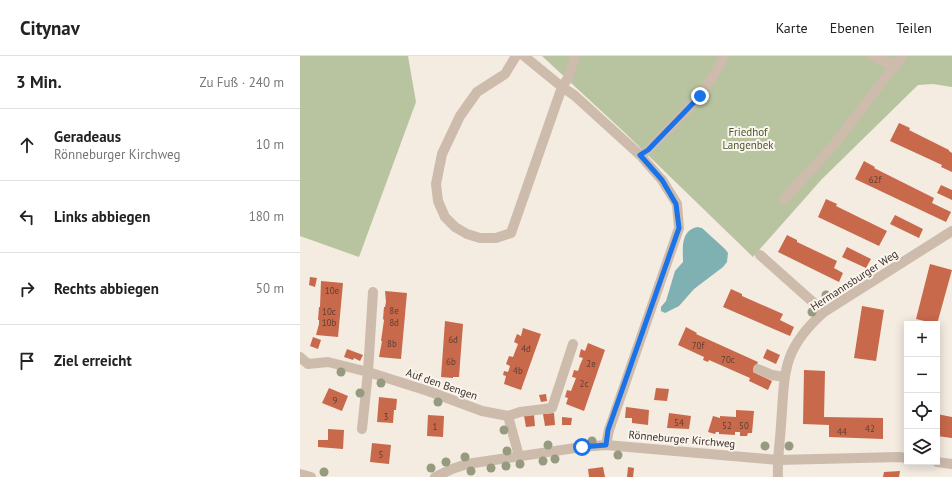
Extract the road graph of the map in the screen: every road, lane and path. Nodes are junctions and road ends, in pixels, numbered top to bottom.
1 (516, 56) edge
2 (524, 56) edge
3 (575, 56) edge
4 (724, 56) edge
5 (872, 56) edge
6 (902, 56) edge
7 (895, 66) junction
8 (562, 87) junction
9 (640, 155) junction
10 (784, 199) dead end
11 (952, 231) edge
12 (760, 255) dead end
13 (373, 292) dead end
14 (824, 312) junction
15 (573, 344) dead end
16 (300, 357) edge
17 (758, 369) dead end
18 (368, 372) junction
19 (784, 377) junction
20 (508, 416) junction
21 (362, 430) dead end
22 (606, 445) junction
23 (520, 456) junction
24 (904, 458) edge
25 (778, 460) junction
26 (940, 462) edge
27 (952, 464) edge
28 (300, 474) edge
29 (311, 477) edge
30 (435, 477) edge
31 (778, 477) edge

1 - 8 street
2 - 8 street
3 - 8 street
4 - 9 street
5 - 7 street
6 - 7 street
7 - 10 street
8 - 9 street
9 - 22 street
11 - 14 street, Hermannsburger Weg
12 - 14 street
13 - 18 street
14 - 19 street, Hermannsburger Weg
15 - 20 street, Auf den Bengen
16 - 18 street, Auf den Bengen
17 - 19 street
18 - 20 street, Auf den Bengen
18 - 21 street
19 - 25 street, Hermannsburger Weg
20 - 23 street
22 - 23 street, Rönneburger Kirchweg
22 - 25 street, Rönneburger Kirchweg
23 - 30 street, Rönneburger Kirchweg
24 - 25 street, Rönneburger Kirchweg
25 - 31 street, Hermannsburger Weg
26 - 27 street
28 - 29 street

